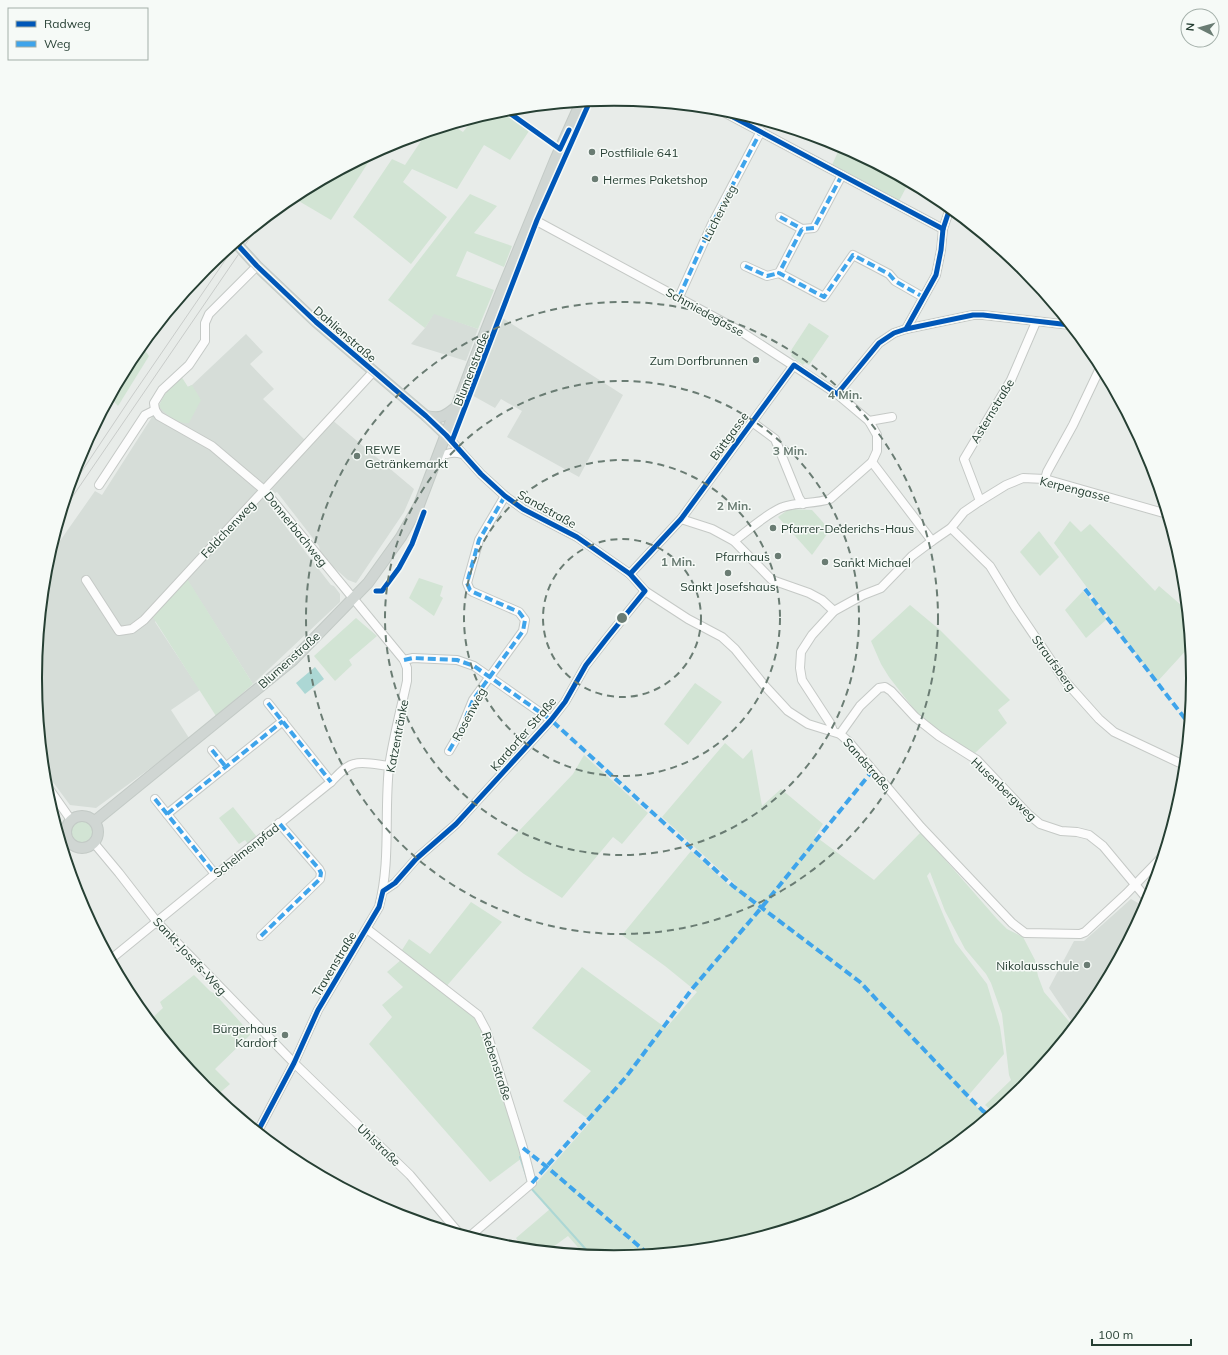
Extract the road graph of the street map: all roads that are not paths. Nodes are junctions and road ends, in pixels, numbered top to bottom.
1 (579, 107) edge
2 (737, 119) edge
3 (761, 131) junction
4 (842, 174) junction
5 (948, 214) edge
6 (780, 217) dead end
7 (531, 218) junction
8 (802, 229) junction
9 (943, 229) junction
10 (239, 245) edge
11 (257, 266) junction
12 (745, 266) dead end
13 (779, 274) junction
14 (679, 297) junction
15 (923, 297) junction
16 (1036, 322) junction
17 (1064, 324) edge
18 (906, 329) junction
19 (794, 366) junction
20 (373, 372) junction
21 (1098, 373) edge
22 (837, 394) junction
23 (456, 407) junction
24 (154, 410) junction
25 (426, 416) junction
26 (892, 417) dead end
27 (869, 420) junction
28 (752, 422) junction
29 (446, 435) junction
30 (462, 454) junction
31 (437, 460) junction
32 (872, 462) junction
33 (1045, 479) junction
34 (98, 484) dead end
35 (264, 490) junction
36 (505, 496) junction
37 (980, 501) junction
38 (803, 504) junction
39 (1162, 513) edge
40 (681, 519) junction
41 (951, 528) junction
42 (734, 541) junction
43 (932, 541) junction
44 (630, 574) junction
45 (86, 580) dead end
46 (645, 591) junction
47 (354, 599) junction
48 (834, 611) junction
49 (404, 660) junction
50 (490, 677) junction
51 (268, 703) dead end
52 (551, 720) junction
53 (283, 721) junction
54 (836, 732) junction
55 (212, 750) dead end
56 (449, 751) dead end
57 (1179, 763) edge
58 (390, 766) junction
59 (226, 767) junction
60 (331, 782) junction
61 (55, 799) edge
62 (155, 799) dead end
63 (167, 814) junction
64 (71, 820) junction
65 (95, 822) junction
66 (279, 823) junction
67 (94, 843) junction
68 (67, 845) edge
69 (1154, 865) edge
70 (215, 874) junction
71 (1136, 884) junction
72 (383, 891) junction
73 (1143, 893) edge
74 (157, 922) junction
75 (367, 929) junction
76 (261, 936) dead end
77 (115, 956) edge
78 (294, 1063) junction
79 (260, 1127) edge
80 (453, 1226) edge
81 (474, 1232) edge

1 - 7 main road, Blumenstraße
2 - 3 street
3 - 4 street
3 - 14 street, Lücherweg
4 - 8 street
4 - 9 street
5 - 9 street
6 - 8 street
7 - 14 street, Schmiedegasse
7 - 23 main road, Blumenstraße
8 - 13 street
9 - 15 street
10 - 11 main road, Dahlienstraße
11 - 20 main road, Dahlienstraße
11 - 24 street
12 - 13 street
13 - 15 street
14 - 19 street, Schmiedegasse
15 - 18 street
16 - 17 street
16 - 18 street
16 - 37 street, Asternstraße
18 - 22 street
19 - 22 street, Schmiedegasse
19 - 28 street, Büttgasse
20 - 25 main road, Dahlienstraße
20 - 35 street, Feldchenweg
21 - 33 street
22 - 27 street, Schmiedegasse
23 - 25 main road
23 - 29 main road, Blumenstraße
24 - 34 street
24 - 35 street, Donnerbachweg
25 - 29 main road, Dahlienstraße
26 - 27 street
27 - 32 street, Schmiedegasse
28 - 38 street
28 - 40 street, Büttgasse
29 - 30 street, Sandstraße
29 - 31 main road, Blumenstraße
30 - 31 street
30 - 36 street, Sandstraße
31 - 47 main road, Blumenstraße
32 - 38 street
32 - 43 street
33 - 37 street, Kerpengasse
33 - 39 street, Kerpengasse
35 - 45 street, Feldchenweg
35 - 47 street, Donnerbachweg
36 - 44 street, Sandstraße
36 - 50 street, Rosenweg
37 - 41 street, Kerpengasse
38 - 42 street
40 - 42 street
40 - 44 street, Büttgasse
41 - 43 street, Kerpengasse
41 - 57 street, Straufsberg
42 - 48 street
43 - 48 street, Kerpengasse
44 - 46 street, Sandstraße
46 - 52 street, Kardorfer Straße
46 - 54 street, Sandstraße
47 - 49 street, Katzentränke
47 - 65 main road, Blumenstraße
48 - 54 street, Kerpengasse
49 - 50 street
49 - 58 street, Katzentränke
50 - 52 street
50 - 56 street, Rosenweg
51 - 53 street
52 - 72 street, Kardorfer Straße
53 - 59 street
53 - 60 street
54 - 71 street, Husenbergweg
54 - 71 street, Sandstraße
55 - 59 street
58 - 60 street, Schelmenpfad
58 - 72 street, Katzentränke
59 - 63 street
60 - 66 street, Schelmenpfad
61 - 64 street
62 - 63 street
63 - 70 street
64 - 65 main road
64 - 68 main road
65 - 67 main road
66 - 70 street, Schelmenpfad
66 - 76 street
67 - 68 main road
67 - 74 street, Sankt-Josefs-Weg
69 - 71 street, Sandstraße
70 - 74 street, Schelmenpfad
71 - 73 street, Husenbergweg
72 - 75 street, Travenstraße
74 - 77 street, Schelmenpfad
74 - 78 street, Sankt-Josefs-Weg
75 - 78 street, Travenstraße
75 - 81 street, Rebenstraße
78 - 79 street, Travenstraße
78 - 80 street, Uhlstraße

